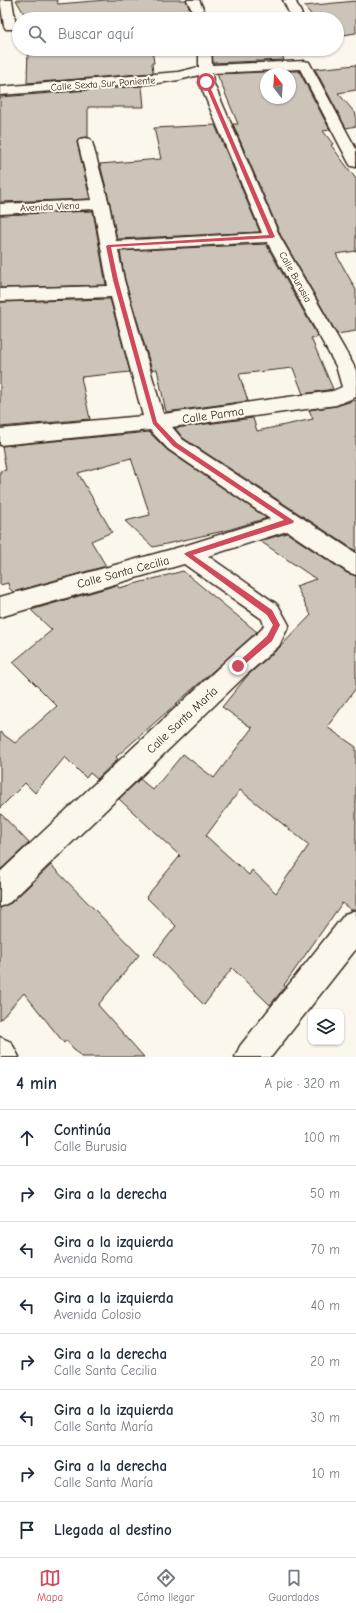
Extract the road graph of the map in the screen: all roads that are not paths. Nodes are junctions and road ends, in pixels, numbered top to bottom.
1 (6, 0) edge
2 (193, 0) edge
3 (289, 0) edge
4 (199, 12) edge
5 (295, 12) edge
6 (10, 26) edge
7 (205, 56) edge
8 (205, 71) junction
9 (0, 91) edge
10 (85, 142) dead end
11 (356, 163) edge
12 (101, 204) junction
13 (0, 209) edge
14 (272, 237) junction
15 (108, 246) junction
16 (118, 291) junction
17 (0, 295) edge
18 (352, 390) joint
19 (155, 422) junction
20 (0, 437) edge
21 (290, 521) junction
22 (187, 554) junction
23 (356, 565) edge
24 (0, 607) edge
25 (0, 892) edge
26 (356, 925) edge
27 (0, 1053) edge
28 (3, 1057) edge
29 (251, 1057) edge

1 - 6 street
2 - 4 street
3 - 5 street
7 - 8 street, Calle Burusia
8 - 9 street, Calle Sexta Sur Poniente
8 - 11 street, Calle Sexta Sur Poniente
8 - 14 street, Calle Burusia
10 - 12 street
12 - 13 street, Avenida Viena
12 - 15 street
14 - 15 street
14 - 18 street, Calle Burusia
15 - 16 street
16 - 17 street
16 - 19 street
18 - 19 street, Calle Parma
19 - 20 street, Calle Parma
19 - 21 street
21 - 22 street, Calle Santa Cecilia
21 - 23 street
22 - 24 street, Calle Santa Cecilia
22 - 25 street, Calle Santa María
26 - 29 street
27 - 28 street

